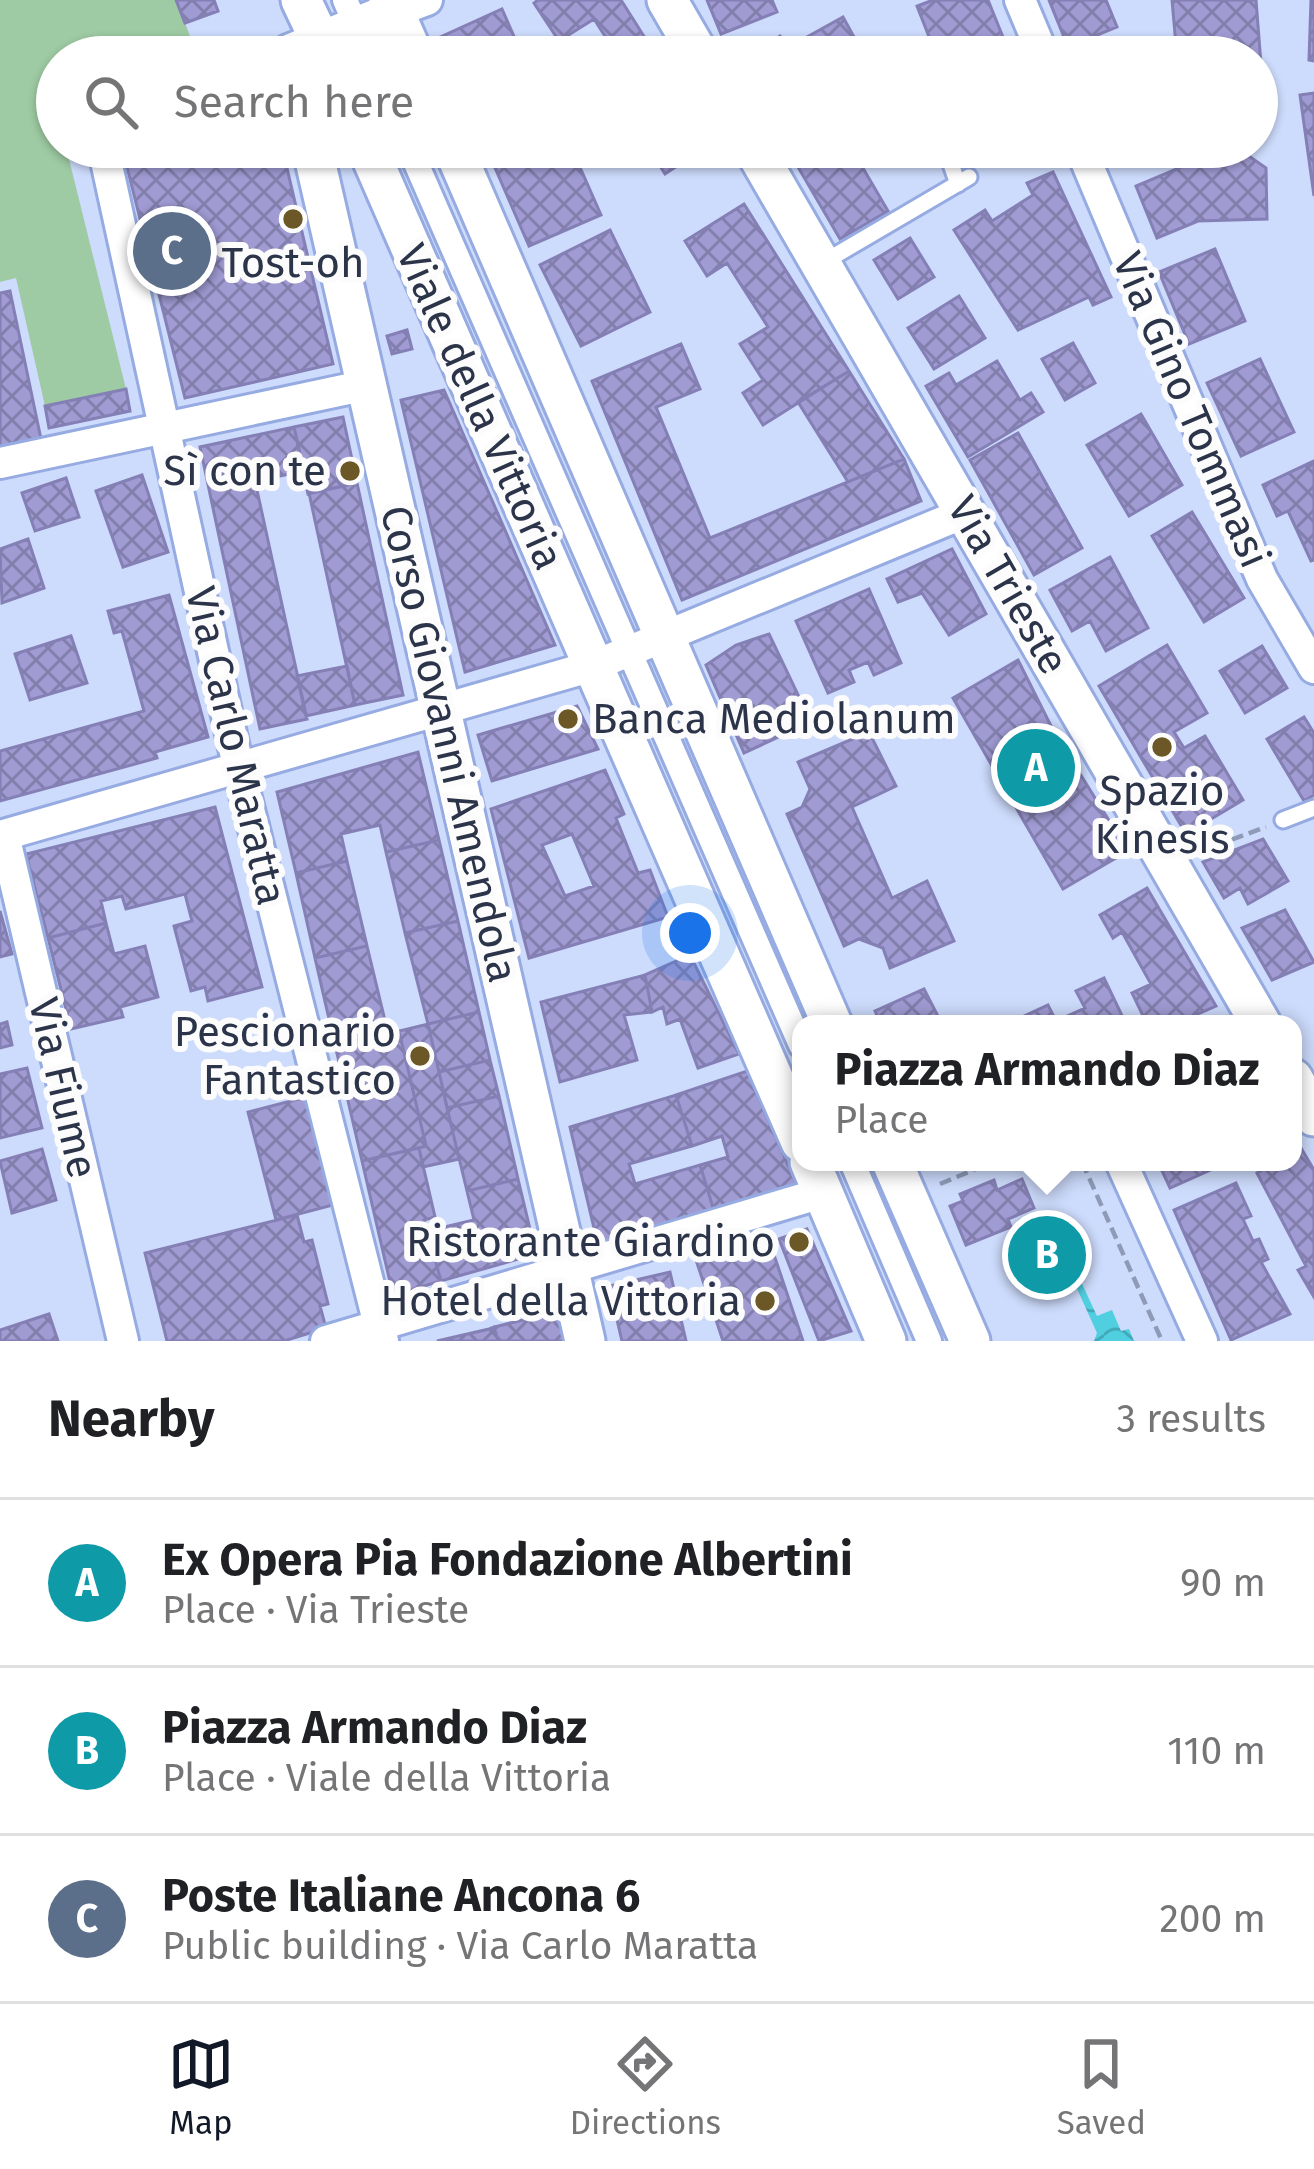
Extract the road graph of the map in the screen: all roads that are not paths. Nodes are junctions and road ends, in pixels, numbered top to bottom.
1 (280, 0) edge
2 (301, 0) edge
3 (667, 0) edge
4 (1020, 0) edge
5 (403, 4) edge
6 (315, 36) edge
7 (319, 36) edge
8 (339, 36) edge
9 (410, 36) edge
10 (688, 36) edge
11 (1035, 36) edge
12 (108, 168) edge
13 (317, 168) edge
14 (378, 168) edge
15 (418, 168) edge
16 (460, 168) edge
17 (765, 168) edge
18 (956, 168) edge
19 (1089, 168) edge
20 (821, 263) junction
21 (368, 386) junction
22 (163, 425) junction
23 (0, 463) edge
24 (967, 512) junction
25 (629, 653) junction
26 (1314, 668) edge
27 (440, 709) junction
28 (238, 766) junction
29 (1314, 808) edge
30 (1282, 820) dead end
31 (2, 836) edge
32 (827, 1015) edge
33 (1249, 1015) edge
34 (792, 1024) edge
35 (792, 1116) edge
36 (856, 1171) edge
37 (901, 1171) edge
38 (1125, 1171) edge
39 (816, 1177) edge
40 (569, 1271) junction
41 (381, 1333) edge
42 (123, 1341) edge
43 (326, 1341) edge
44 (585, 1341) edge
45 (886, 1341) edge
46 (929, 1341) edge
47 (970, 1341) edge
48 (1202, 1341) edge

1 - 6 street
2 - 7 street
3 - 10 street
4 - 11 street
5 - 8 street
5 - 9 street
12 - 22 street, Via Carlo Maratta
13 - 21 street, Corso Giovanni Amendola
14 - 25 street, Viale della Vittoria
15 - 25 street, Viale della Vittoria
16 - 25 street, Viale della Vittoria
17 - 20 street, Via Trieste
18 - 20 lane
19 - 26 street, Via Gino Tommasi
20 - 24 street, Via Trieste
21 - 22 street
21 - 27 street, Corso Giovanni Amendola
22 - 23 street
22 - 28 street, Via Carlo Maratta
24 - 25 street
24 - 33 street, Via Trieste
25 - 27 street
25 - 32 street, Viale della Vittoria
25 - 34 street, Viale della Vittoria
25 - 35 street, Viale della Vittoria
27 - 28 street
27 - 40 street, Corso Giovanni Amendola
28 - 31 street
28 - 41 street, Via Carlo Maratta
29 - 30 lane
31 - 42 street, Via Fiume
36 - 46 street
37 - 47 street
38 - 48 street
39 - 40 street
39 - 45 street
40 - 41 street
40 - 44 street, Corso Giovanni Amendola
41 - 43 street

